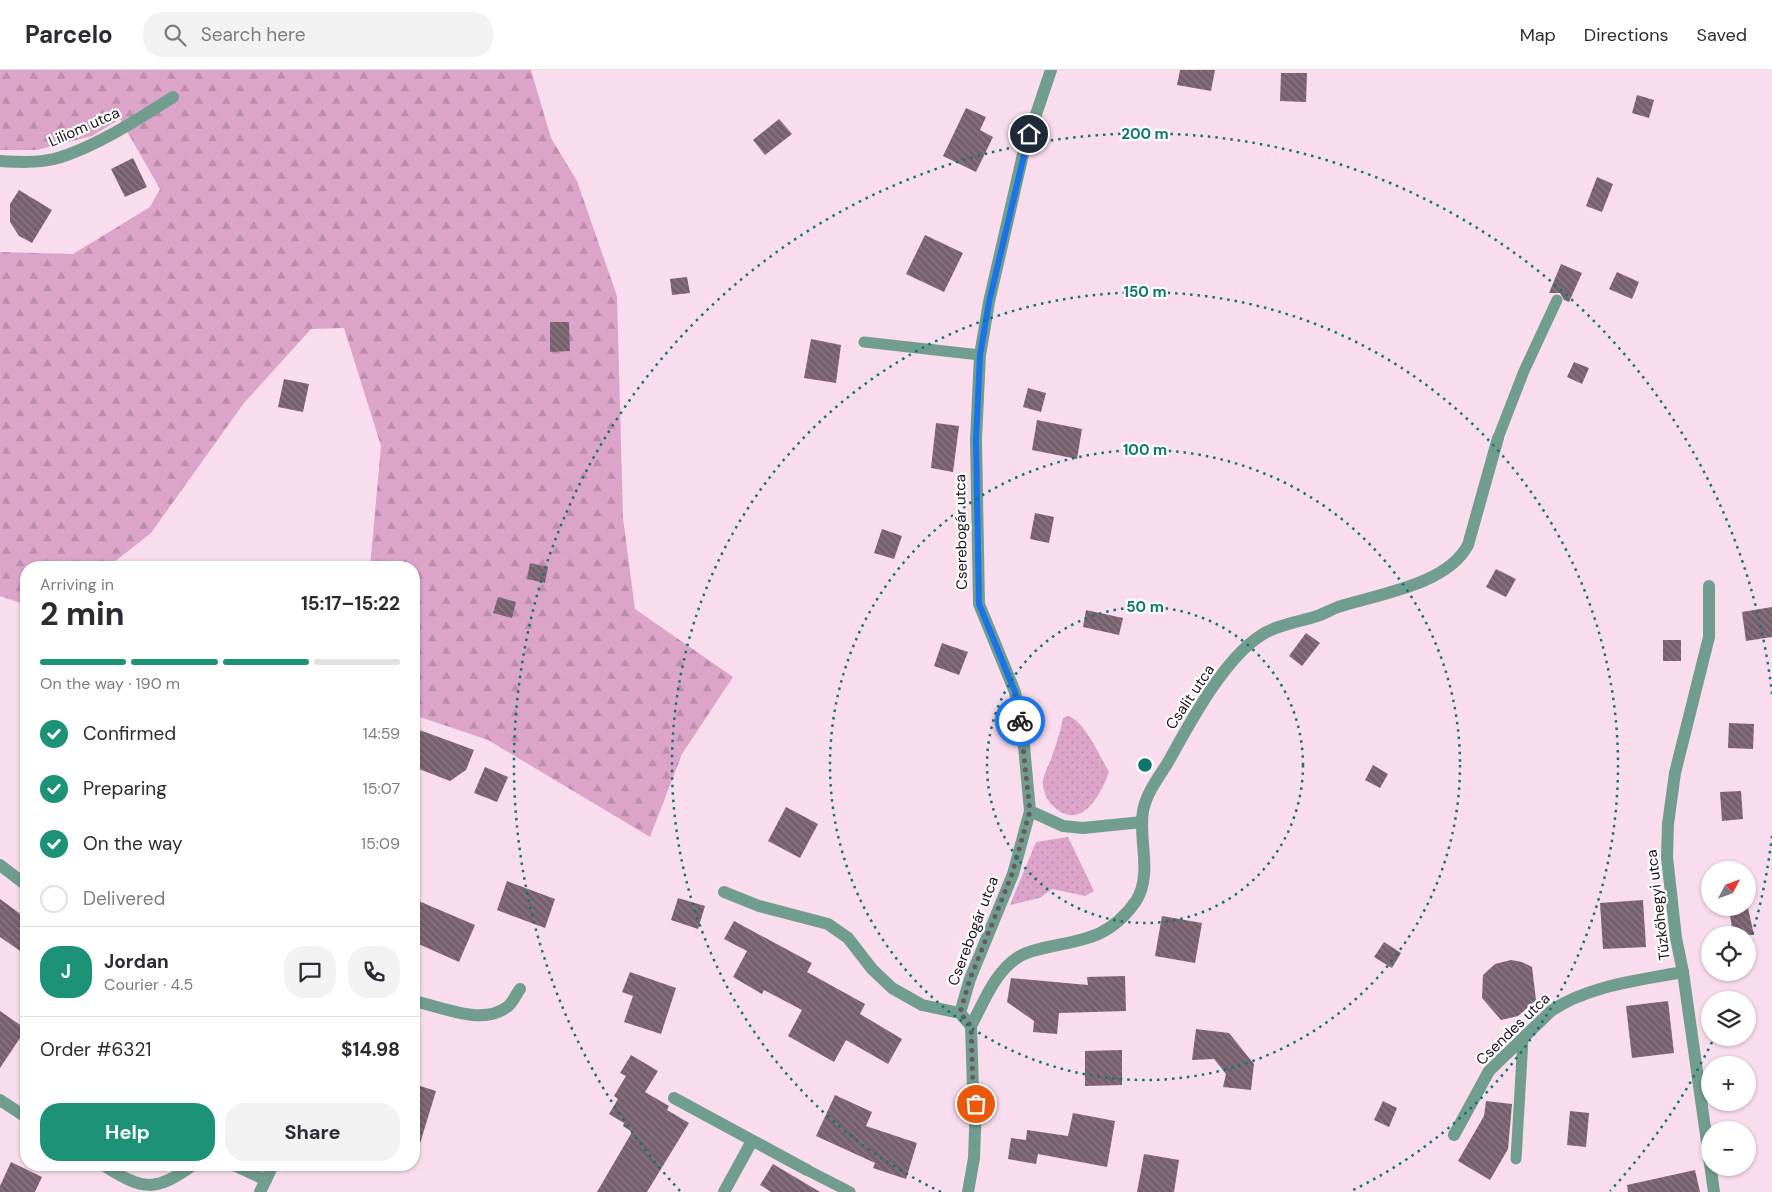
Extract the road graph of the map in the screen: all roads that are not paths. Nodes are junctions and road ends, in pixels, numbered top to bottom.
1 (1051, 70) edge
2 (173, 97) dead end
3 (0, 161) edge
4 (1557, 300) dead end
5 (864, 342) dead end
6 (980, 355) junction
7 (1498, 438) joint
8 (1709, 586) dead end
9 (1030, 811) junction
10 (1142, 822) junction
11 (0, 865) edge
12 (20, 880) edge
13 (724, 892) dead end
14 (1683, 972) junction
15 (520, 988) dead end
16 (420, 1002) edge
17 (960, 1013) junction
18 (971, 1026) junction
19 (1524, 1039) junction
20 (674, 1098) dead end
21 (0, 1100) edge
22 (20, 1113) edge
23 (1454, 1135) dead end
24 (752, 1141) junction
25 (1516, 1159) dead end
26 (807, 1170) joint
27 (113, 1171) edge
28 (187, 1171) edge
29 (242, 1171) edge
30 (269, 1171) edge
31 (263, 1186) edge
32 (724, 1192) edge
33 (850, 1192) edge
34 (968, 1192) edge
35 (1714, 1192) edge

1 - 6 street, Cserebogár utca
2 - 3 street, Liliom utca
4 - 7 lane
5 - 6 lane
6 - 9 street, Cserebogár utca
7 - 10 street, Csalit utca
8 - 14 street, Tűzkőhegyi utca
9 - 10 street
9 - 17 street, Cserebogár utca
10 - 18 street, Csalit utca
11 - 12 street
13 - 17 street
14 - 19 street, Csendes utca
14 - 35 street, Tűzkőhegyi utca
15 - 16 street
17 - 18 street
18 - 34 street
19 - 23 street, Csendes utca
19 - 25 lane
20 - 24 street
21 - 22 street
24 - 26 street
24 - 32 street
26 - 33 lane
27 - 28 street
29 - 31 street
30 - 31 street

